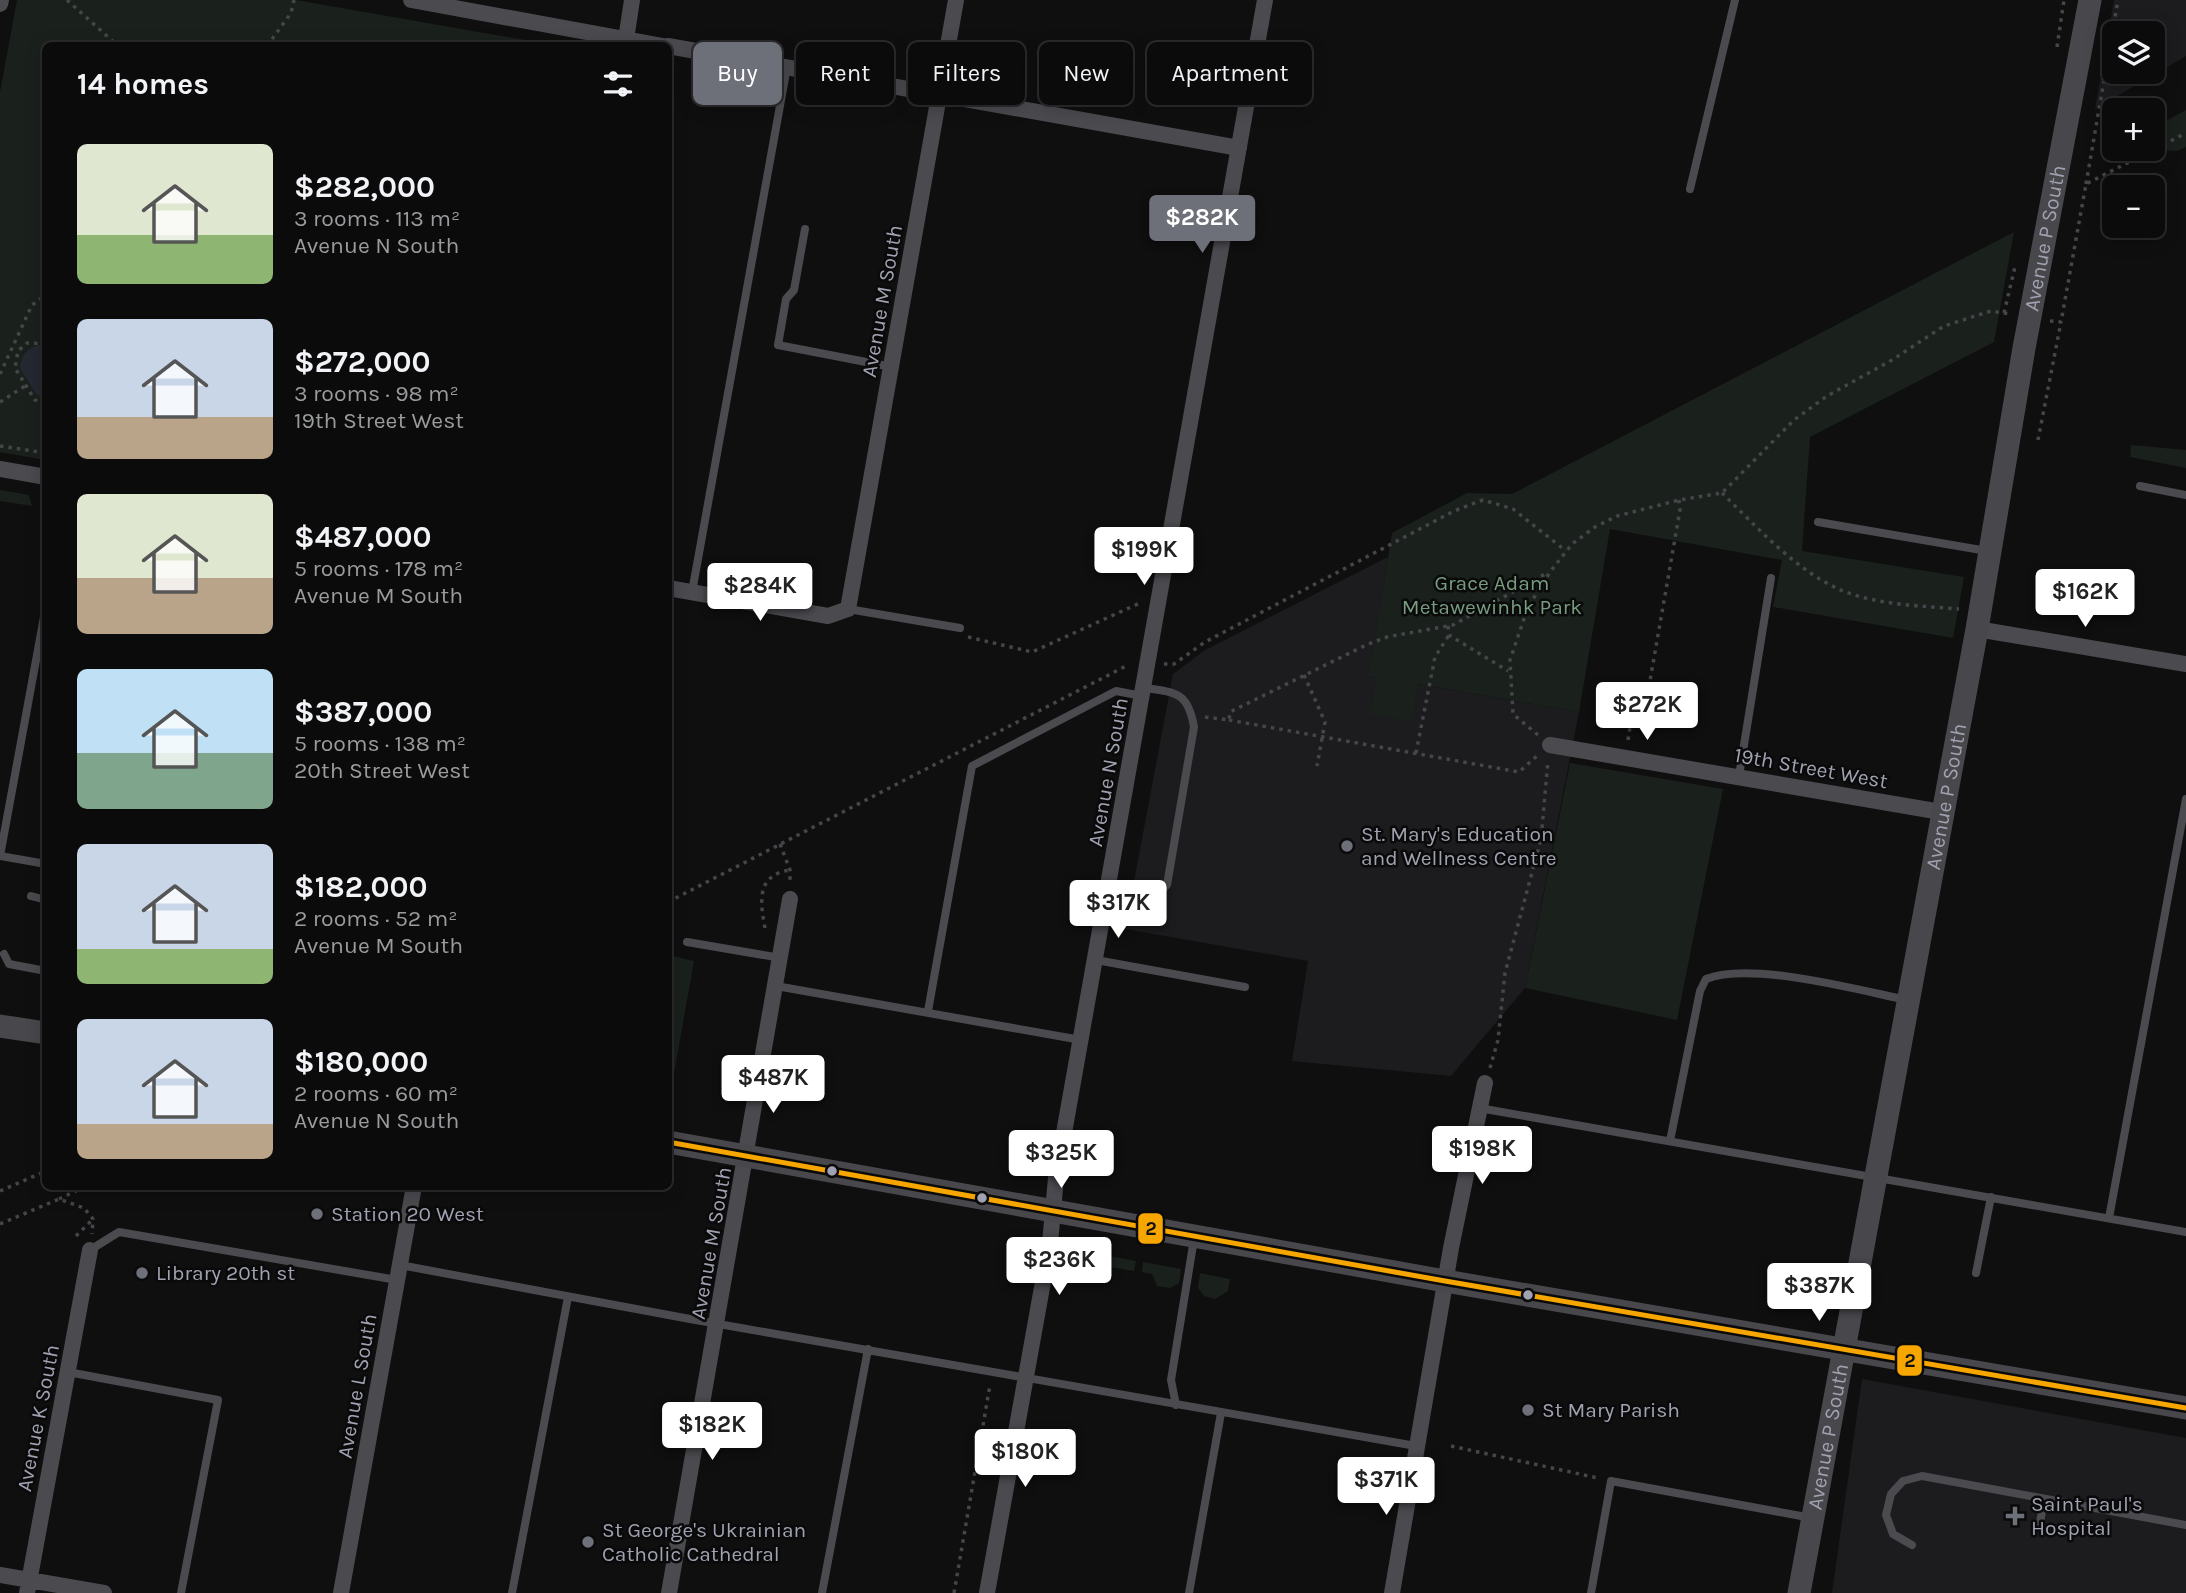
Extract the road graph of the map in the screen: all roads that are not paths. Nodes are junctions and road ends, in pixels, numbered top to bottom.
1 (411, 0) edge
2 (632, 0) edge
3 (956, 0) edge
4 (1265, 0) edge
5 (1735, 0) edge
6 (2090, 0) edge
7 (467, 5) edge
8 (625, 42) edge
9 (949, 42) edge
10 (672, 48) edge
11 (786, 67) junction
12 (908, 91) edge
13 (938, 105) edge
14 (986, 105) edge
15 (1239, 148) junction
16 (1690, 188) dead end
17 (805, 229) dead end
18 (892, 367) junction
19 (0, 469) edge
20 (42, 476) edge
21 (2140, 486) dead end
22 (2186, 495) edge
23 (1818, 522) dead end
24 (1990, 552) junction
25 (1771, 578) dead end
26 (672, 588) edge
27 (692, 592) junction
28 (848, 609) junction
29 (1979, 620) junction
30 (42, 628) edge
31 (958, 631) road end
32 (2186, 664) edge
33 (1144, 692) junction
34 (1550, 744) road end
35 (1739, 776) junction
36 (2186, 804) edge
37 (1941, 812) junction
38 (0, 856) edge
39 (42, 863) edge
40 (1107, 896) junction
41 (31, 897) dead end
42 (42, 899) edge
43 (790, 900) dead end
44 (688, 942) dead end
45 (4, 954) dead end
46 (780, 958) junction
47 (1096, 960) junction
48 (42, 970) edge
49 (776, 986) junction
50 (1245, 986) dead end
51 (1907, 1000) junction
52 (928, 1011) junction
53 (0, 1026) edge
54 (42, 1032) edge
55 (1081, 1040) junction
56 (1485, 1083) dead end
57 (1479, 1108) junction
58 (1670, 1141) junction
59 (672, 1143) edge
60 (748, 1156) junction
61 (1876, 1177) junction
62 (413, 1190) edge
63 (1991, 1197) junction
64 (1053, 1211) junction
65 (2109, 1218) junction
66 (2186, 1232) edge
67 (1195, 1236) junction
68 (90, 1250) joint
69 (398, 1272) junction
70 (1976, 1273) dead end
71 (1445, 1281) junction
72 (568, 1297) junction
73 (719, 1324) junction
74 (867, 1349) junction
75 (1844, 1349) junction
76 (68, 1372) junction
77 (1027, 1379) junction
78 (1176, 1405) junction
79 (2186, 1408) edge
80 (1221, 1413) junction
81 (1416, 1446) junction
82 (2044, 1499) junction
83 (1812, 1518) junction
84 (2039, 1523) dead end
85 (2186, 1525) edge
86 (1912, 1545) dead end
87 (0, 1575) edge
88 (28, 1586) edge
89 (104, 1593) edge
90 (181, 1593) edge
91 (341, 1593) edge
92 (512, 1593) edge
93 (669, 1593) edge
94 (822, 1593) edge
95 (987, 1593) edge
96 (1189, 1593) edge
97 (1392, 1593) edge
98 (1591, 1593) edge
99 (1799, 1593) edge

1 - 7 street
2 - 8 street
3 - 9 street, Avenue M South
4 - 15 street, Avenue N South
5 - 16 lane
6 - 24 main road, Avenue P South
7 - 8 street
10 - 11 street
11 - 12 street
11 - 27 lane
13 - 18 street, Avenue M South
14 - 15 street
15 - 33 street, Avenue N South
17 - 18 lane
18 - 28 street, Avenue M South
19 - 20 street
21 - 22 lane
23 - 24 lane
24 - 29 main road, Avenue P South
25 - 35 lane
26 - 27 street
27 - 28 street
28 - 31 lane
29 - 32 street
29 - 37 main road, Avenue P South
30 - 38 lane
33 - 40 street, Avenue N South
33 - 40 lane
33 - 52 lane
34 - 35 street, 19th Street West
35 - 37 street, 19th Street West
36 - 65 lane
37 - 51 main road, Avenue P South
38 - 39 lane
40 - 47 street, Avenue N South
41 - 42 lane
43 - 46 street, Avenue M South
44 - 46 lane
45 - 48 lane
46 - 49 street, Avenue M South
47 - 50 lane
47 - 55 street, Avenue N South
49 - 52 lane
49 - 60 street, Avenue M South
51 - 58 lane
51 - 61 main road, Avenue P South
52 - 55 lane
53 - 54 main road
55 - 64 street, Avenue N South
56 - 57 street
57 - 58 lane
57 - 71 street
58 - 61 lane
59 - 60 main road
60 - 64 main road
60 - 73 street, Avenue M South
61 - 63 lane
61 - 75 main road, Avenue P South
62 - 69 street, Avenue L South
63 - 65 lane
63 - 70 lane
64 - 67 main road
64 - 77 street, Avenue N South
65 - 66 lane
67 - 71 main road
67 - 78 lane
68 - 69 lane
68 - 76 street, Avenue K South
69 - 72 lane
69 - 91 street, Avenue L South
71 - 75 main road
71 - 81 street
72 - 73 lane
72 - 92 lane
73 - 74 lane
73 - 93 street, Avenue M South
74 - 77 lane
74 - 94 lane
75 - 79 main road
75 - 83 main road, Avenue P South
76 - 88 street, Avenue K South
76 - 90 lane
77 - 78 lane
77 - 95 street, Avenue N South
78 - 80 lane
80 - 81 lane
80 - 96 lane
81 - 97 street
82 - 84 lane
82 - 85 lane
82 - 86 lane
83 - 98 lane
83 - 99 main road, Avenue P South
87 - 88 street
88 - 89 street

